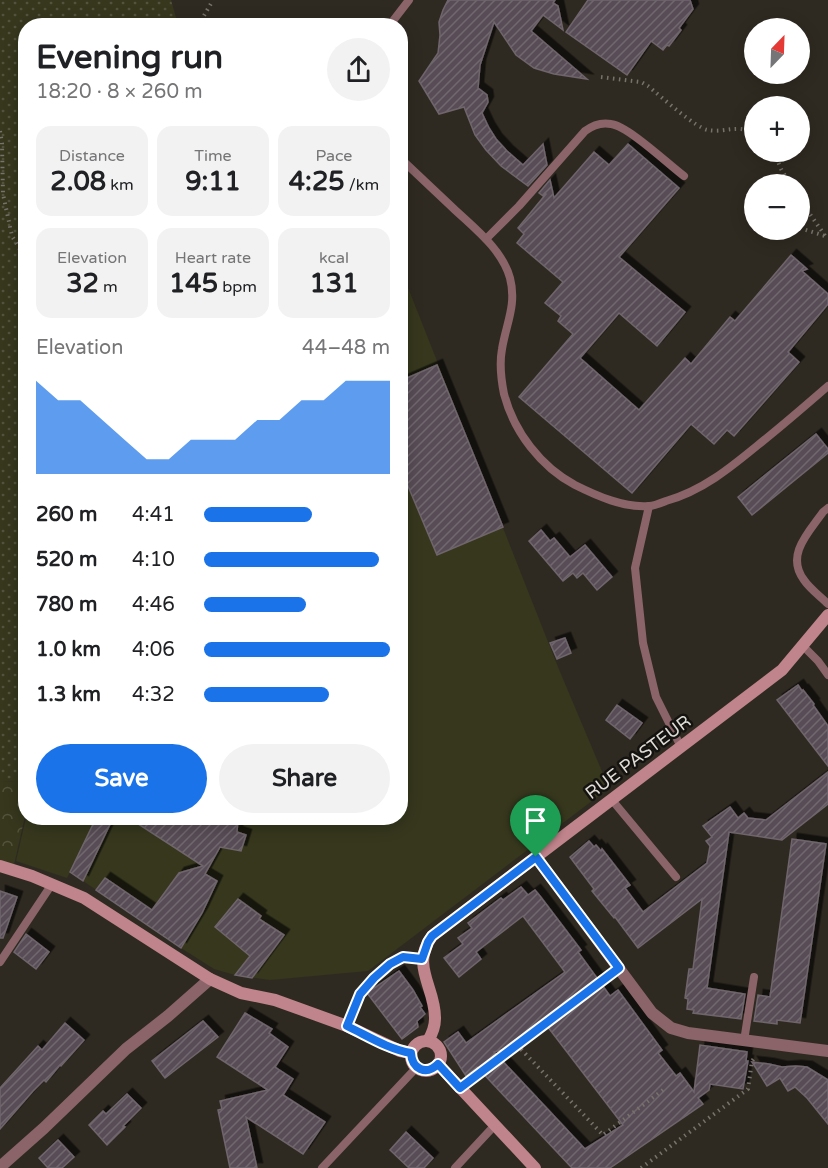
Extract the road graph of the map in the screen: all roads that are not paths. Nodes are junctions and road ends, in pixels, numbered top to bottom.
1 (409, 0) edge
2 (394, 18) edge
3 (408, 166) edge
4 (684, 176) dead end
5 (486, 240) junction
6 (828, 386) edge
7 (649, 506) junction
8 (828, 508) edge
9 (828, 604) edge
10 (828, 615) edge
11 (803, 646) junction
12 (828, 675) edge
13 (681, 747) junction
14 (612, 800) junction
15 (536, 857) junction
16 (0, 866) edge
17 (676, 878) dead end
18 (52, 884) junction
19 (0, 962) edge
20 (754, 977) dead end
21 (210, 979) junction
22 (428, 1041) junction
23 (744, 1041) junction
24 (828, 1051) edge
25 (411, 1053) junction
26 (438, 1064) junction
27 (417, 1067) junction
28 (495, 1125) junction
29 (0, 1167) edge
30 (322, 1168) edge
31 (455, 1168) edge
32 (535, 1168) edge

1 - 2 lane
3 - 5 lane
4 - 5 lane
5 - 7 lane
6 - 7 lane
7 - 13 lane
8 - 9 lane
10 - 11 street, RUE PASTEUR
11 - 12 lane
11 - 13 street, RUE PASTEUR
13 - 14 street, RUE PASTEUR
14 - 15 street, RUE PASTEUR
14 - 17 lane
15 - 22 street, RUE PASTEUR
15 - 23 street
16 - 18 street
18 - 19 lane
18 - 21 street
20 - 23 lane
21 - 25 street
21 - 29 street
22 - 25 street
22 - 26 street
23 - 24 street
25 - 27 street
26 - 27 street
26 - 28 street
27 - 30 lane
28 - 31 lane
28 - 32 street

